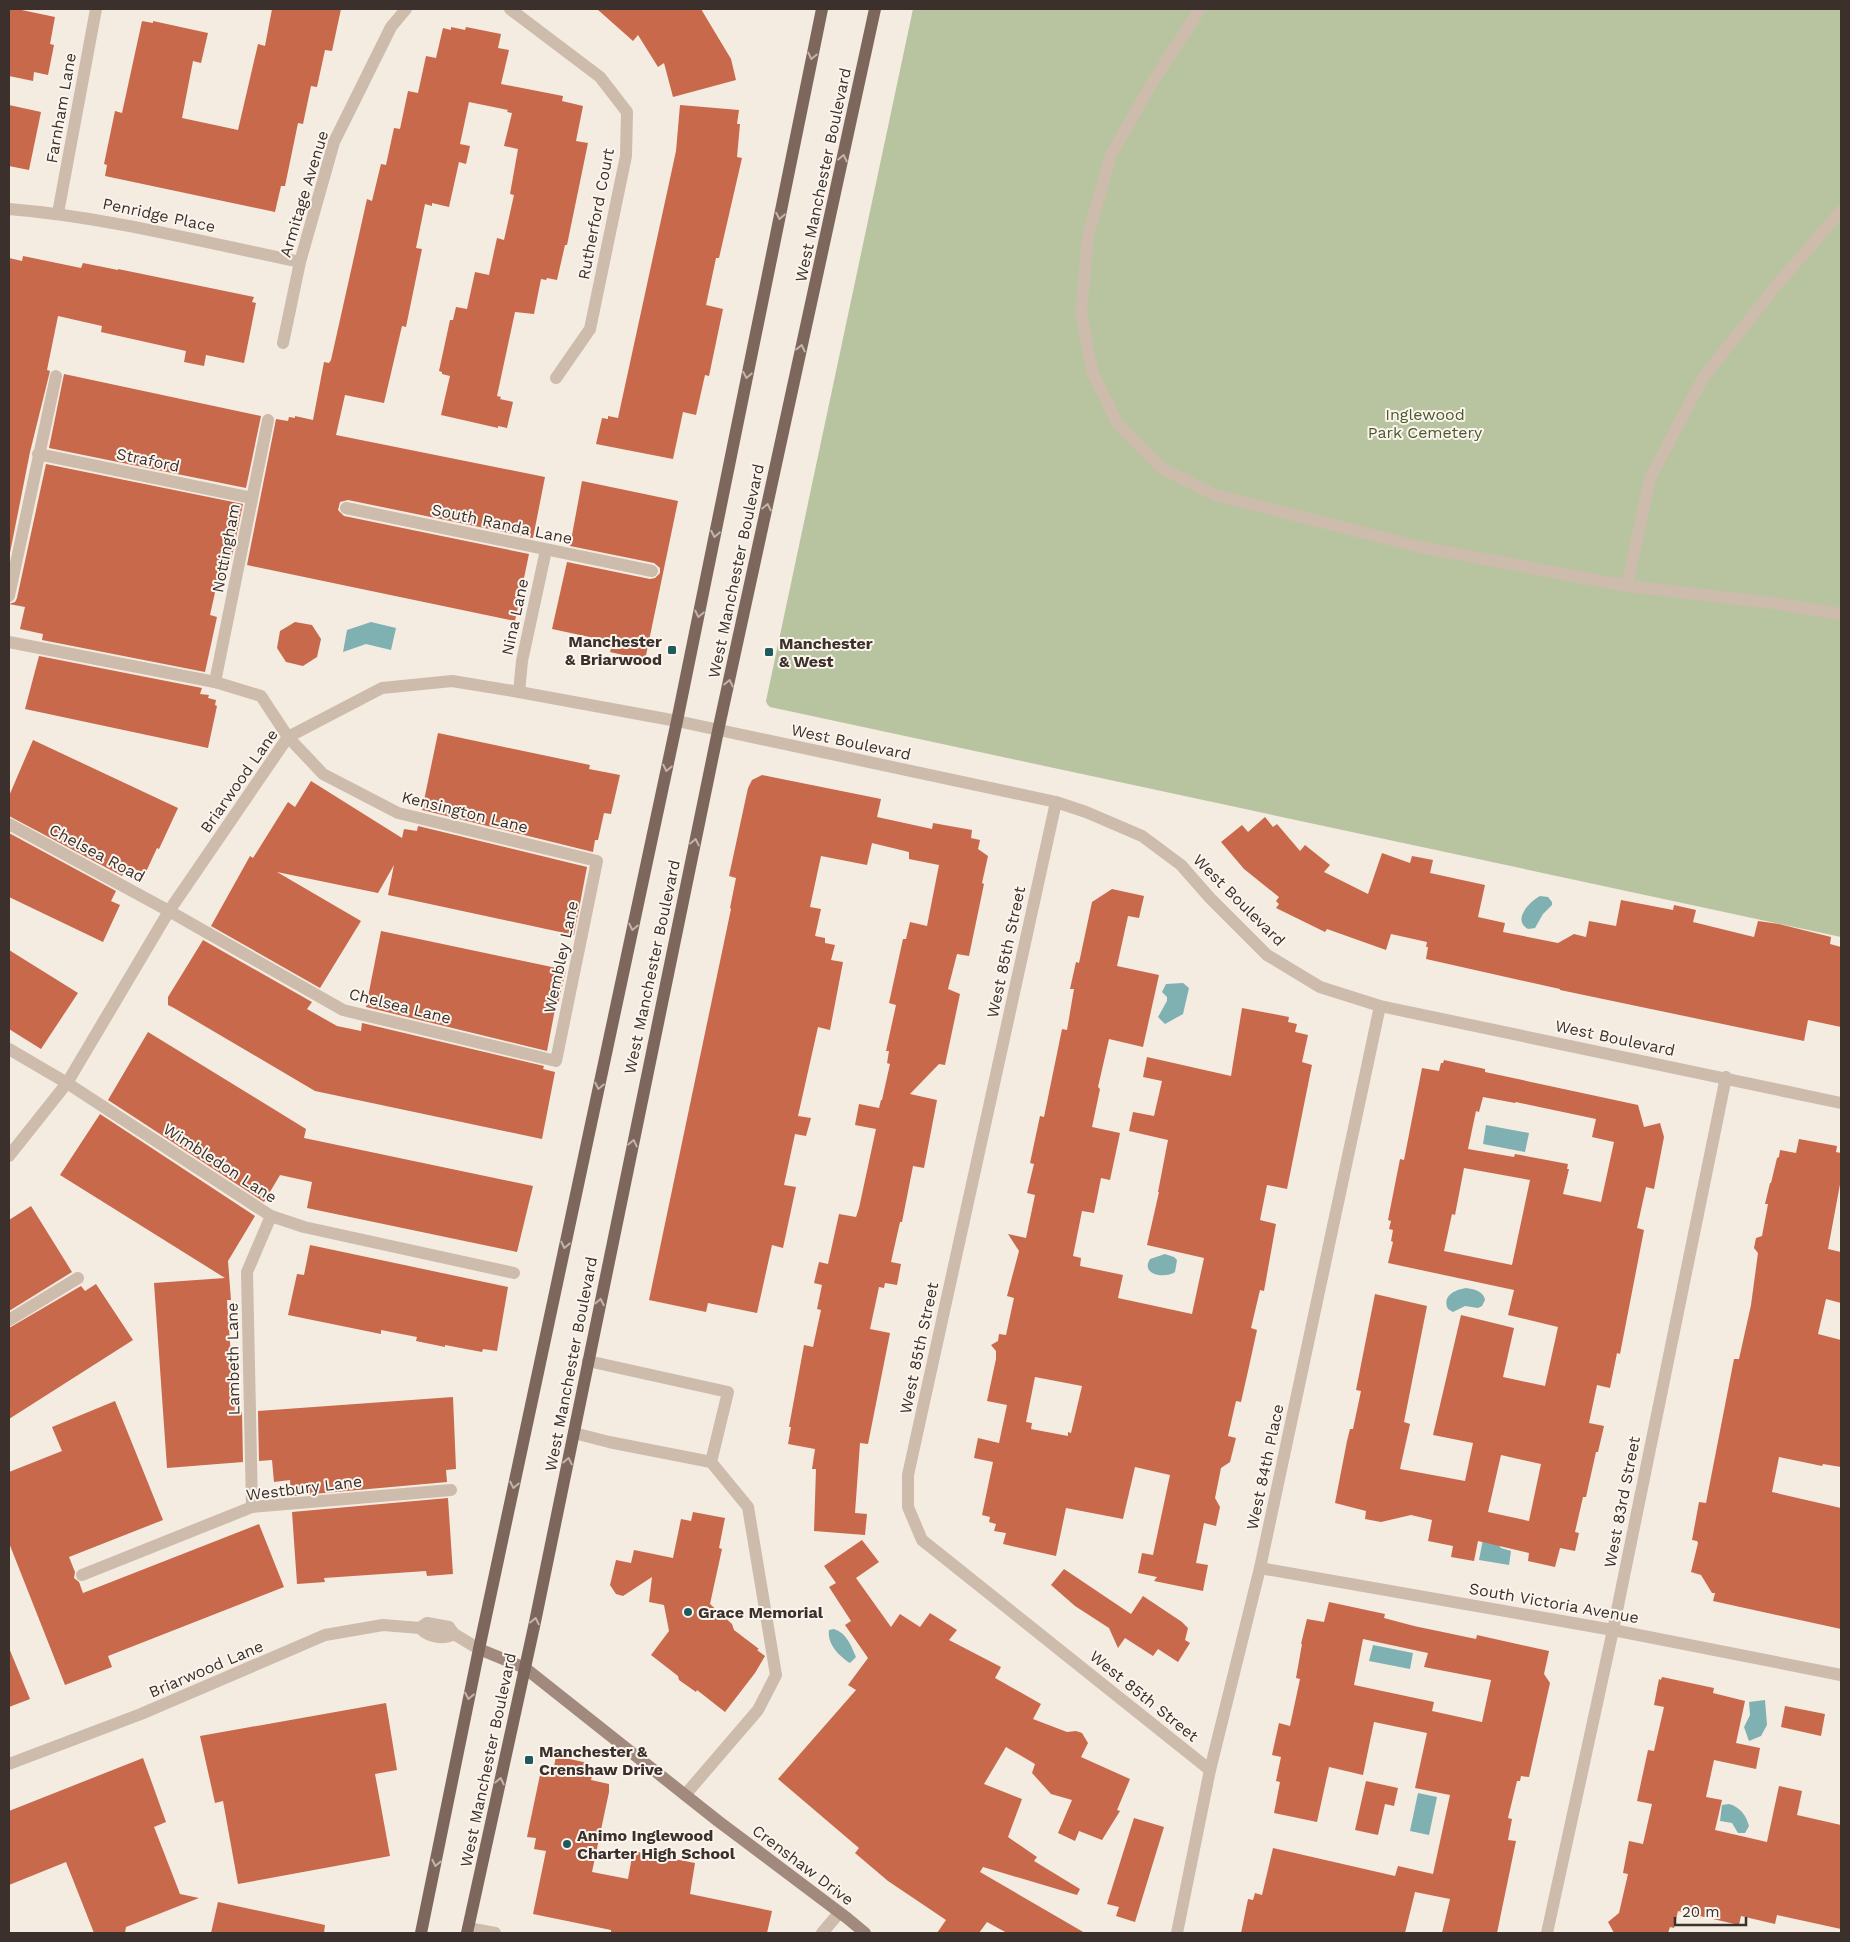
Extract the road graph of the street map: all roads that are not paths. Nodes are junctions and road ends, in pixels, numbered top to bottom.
1 (96, 9) edge
2 (406, 9) edge
3 (510, 9) edge
4 (822, 9) edge
5 (876, 9) edge
6 (1200, 9) edge
7 (9, 209) edge
8 (1841, 212) edge
9 (58, 213) junction
10 (300, 262) junction
11 (283, 343) dead end
12 (56, 376) dead end
13 (556, 378) dead end
14 (268, 420) dead end
15 (38, 454) junction
16 (252, 498) junction
17 (346, 508) dead end
18 (546, 550) junction
19 (652, 571) dead end
20 (1627, 586) junction
21 (9, 596) edge
22 (1841, 614) edge
23 (9, 642) edge
24 (215, 682) junction
25 (519, 692) junction
26 (677, 721) junction
27 (718, 731) junction
28 (288, 737) junction
29 (1056, 802) junction
30 (9, 824) edge
31 (597, 861) joint
32 (169, 911) junction
33 (1380, 1006) junction
34 (9, 1049) edge
35 (556, 1061) joint
36 (1726, 1077) junction
37 (67, 1084) junction
38 (1841, 1103) edge
39 (9, 1156) edge
40 (271, 1216) junction
41 (514, 1273) dead end
42 (78, 1278) dead end
43 (9, 1320) edge
44 (588, 1361) junction
45 (574, 1433) junction
46 (711, 1462) junction
47 (451, 1490) dead end
48 (252, 1507) junction
49 (1260, 1568) junction
50 (82, 1575) dead end
51 (1612, 1630) junction
52 (479, 1649) junction
53 (525, 1668) junction
54 (1841, 1675) edge
55 (9, 1764) edge
56 (1210, 1770) junction
57 (685, 1795) junction
58 (839, 1913) junction
59 (467, 1931) edge
60 (421, 1933) edge
61 (495, 1933) edge
62 (822, 1933) edge
63 (865, 1933) edge
64 (1177, 1933) edge
65 (1547, 1933) edge

1 - 9 street, Farnham Lane
2 - 10 street, Armitage Avenue
3 - 13 street, Rutherford Court
4 -> 26 main road, West Manchester Boulevard
27 -> 5 main road, West Manchester Boulevard
6 - 20 street
7 - 9 street, Penridge Place
8 - 20 street
9 - 10 street, Penridge Place
10 - 11 street, Armitage Avenue
12 - 15 street
14 - 16 street, Nottingham
15 - 16 street, Straford
15 - 21 street
16 - 24 street, Nottingham
17 - 18 street, South Randa Lane
18 - 19 street, South Randa Lane
18 - 25 street, Nina Lane
20 - 22 street
23 - 24 street, Kensington Lane
24 - 28 street, Kensington Lane
25 - 26 street, Briarwood Lane
25 - 28 street, Briarwood Lane
26 - 27 street, West Boulevard
26 -> 52 main road, West Manchester Boulevard
27 - 29 street, West Boulevard
44 -> 27 main road, West Manchester Boulevard
28 - 31 street, Kensington Lane
28 - 32 street, Briarwood Lane
29 - 33 street, West Boulevard
29 - 56 street, West 85th Street
30 - 32 street, Chelsea Road
31 - 35 street, Wembley Lane
32 - 35 street, Chelsea Lane
32 - 37 street, Briarwood Lane
33 - 36 street, West Boulevard
33 - 49 street, West 84th Place
34 - 37 street, Wimbledon Lane
36 - 38 street, West Boulevard
36 - 51 street, West 83rd Street
37 - 39 street, Briarwood Lane
37 - 40 street, Wimbledon Lane
40 - 41 street, Wimbledon Lane
40 - 48 street, Lambeth Lane
42 - 43 street
44 - 45 main road, West Manchester Boulevard
44 - 46 street
45 - 46 street
53 -> 45 main road, West Manchester Boulevard
46 - 57 street
47 - 48 street, Westbury Lane
48 - 50 street, Westbury Lane
49 - 51 street, South Victoria Avenue
49 - 56 street, West 84th Place
51 - 54 street, South Victoria Avenue
51 - 65 street, West 83rd Street
52 - 53 main road, Crenshaw Drive
52 - 55 street, Briarwood Lane
52 -> 60 main road, West Manchester Boulevard
53 - 57 main road, Crenshaw Drive
59 -> 53 main road, West Manchester Boulevard
56 - 64 street, West 84th Place
57 - 58 main road, Crenshaw Drive
58 - 62 street
58 - 63 main road, Crenshaw Drive
59 - 61 street

